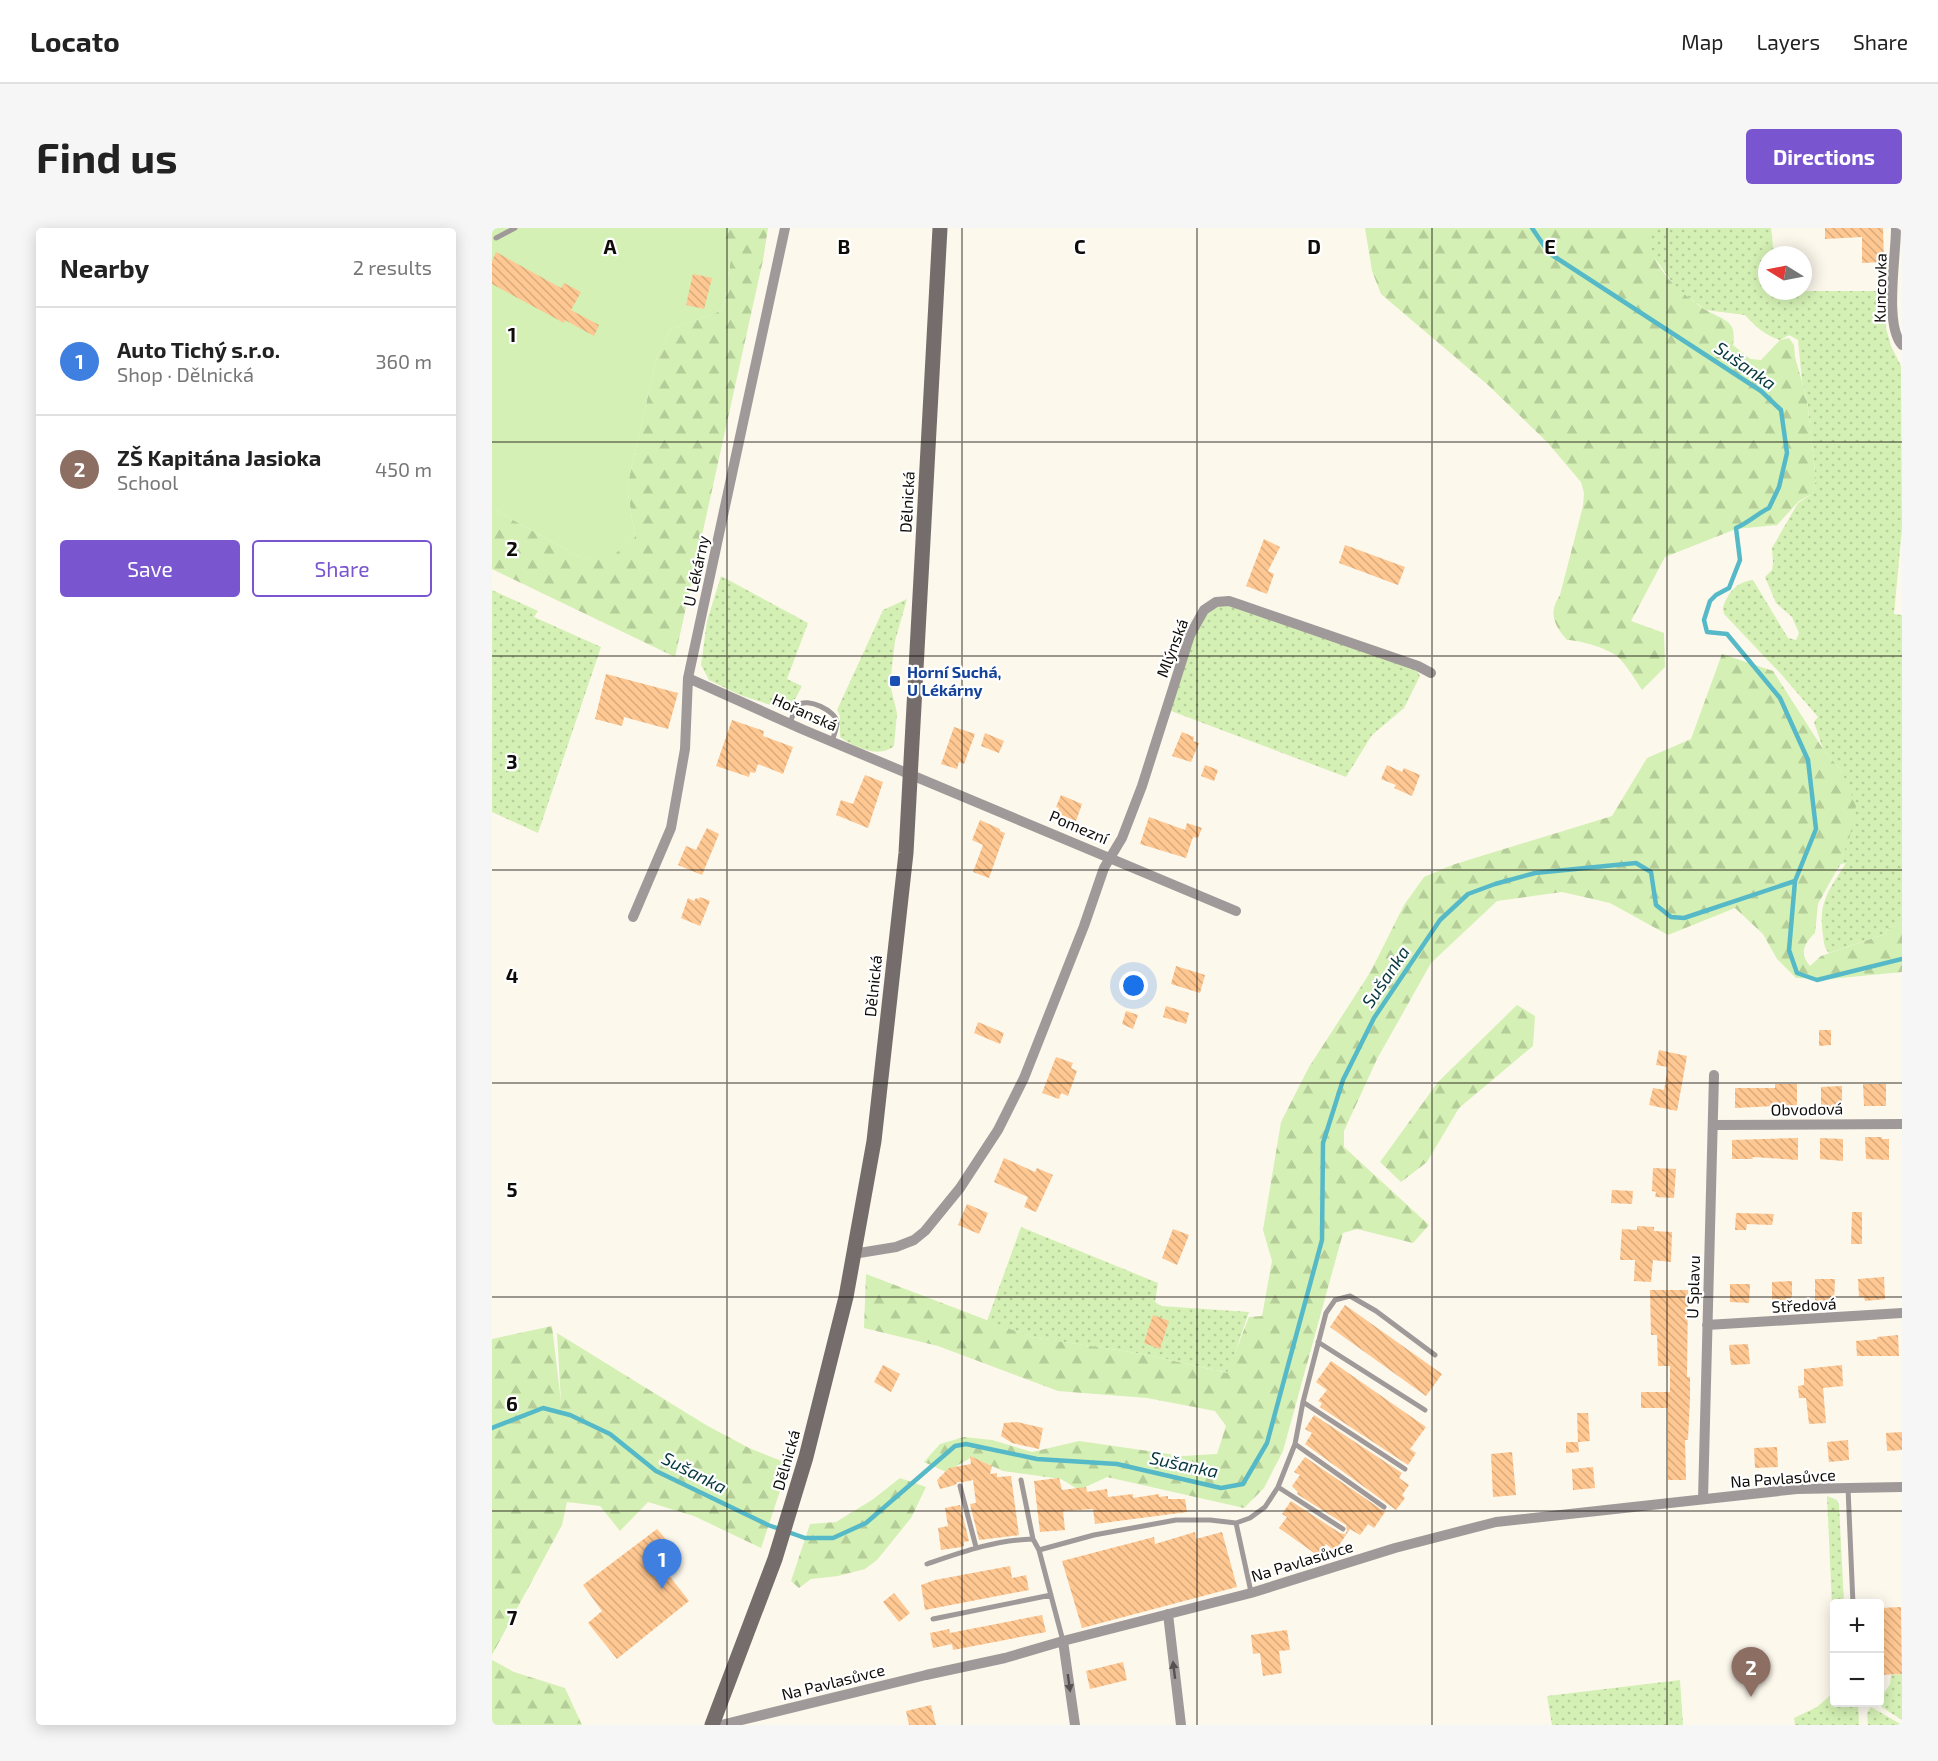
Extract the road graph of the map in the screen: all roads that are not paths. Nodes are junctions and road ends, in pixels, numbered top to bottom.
1 (515, 228) edge
2 (786, 228) edge
3 (940, 228) edge
4 (1896, 228) edge
5 (496, 238) dead end
6 (1902, 345) edge
7 (1431, 673) dead end
8 (688, 678) junction
9 (790, 722) junction
10 (832, 741) junction
11 (910, 772) junction
12 (1110, 856) junction
13 (1236, 911) dead end
14 (633, 917) dead end
15 (1714, 1075) dead end
16 (1902, 1124) edge
17 (1713, 1125) junction
18 (853, 1254) junction
19 (1902, 1313) edge
20 (1707, 1325) junction
21 (1318, 1342) junction
22 (1435, 1355) dead end
23 (1303, 1402) junction
24 (1425, 1410) dead end
25 (1295, 1444) junction
26 (1405, 1469) dead end
27 (1021, 1480) dead end
28 (960, 1486) dead end
29 (1278, 1486) junction
30 (1902, 1486) edge
31 (1848, 1488) junction
32 (1703, 1499) junction
33 (1384, 1507) dead end
34 (1236, 1523) junction
35 (1343, 1529) dead end
36 (1033, 1539) junction
37 (976, 1547) junction
38 (1039, 1550) junction
39 (927, 1564) dead end
40 (1251, 1593) junction
41 (1051, 1595) junction
42 (1853, 1599) edge
43 (1167, 1614) junction
44 (933, 1619) dead end
45 (1063, 1641) junction
46 (712, 1725) edge
47 (721, 1725) edge
48 (1074, 1725) edge
49 (1181, 1725) edge

1 - 5 lane
2 - 8 street, U Lékárny
3 - 11 main road, Dělnická
4 - 6 street, Kuncovka
7 - 12 street, Mlýnská
8 - 9 street, Hořanská
8 - 14 street, U Lékárny
9 - 10 street, Hořanská
9 - 10 lane
10 - 11 street, Hořanská
11 - 12 street, Pomezní
11 - 18 main road, Dělnická
12 - 13 street, Pomezní
12 - 18 street
15 - 17 street, U Splavu
16 - 17 street, Obvodová
17 - 20 street, U Splavu
18 - 46 main road, Dělnická
19 - 20 street, Středová
20 - 32 street, U Splavu
21 - 22 lane
21 - 23 lane
21 - 24 lane
23 - 25 lane
23 - 26 lane
25 - 29 lane
25 - 33 lane
27 - 36 lane
28 - 37 lane
29 - 34 lane
29 - 35 lane
30 - 31 street, Na Pavlasůvce
31 - 32 street, Na Pavlasůvce
31 - 42 lane
32 - 40 street, Na Pavlasůvce
34 - 38 lane
34 - 40 lane
36 - 37 lane
36 - 38 lane
37 - 39 lane
38 - 41 lane
40 - 43 street, Na Pavlasůvce
41 - 44 lane
41 - 45 lane
43 - 45 street, Na Pavlasůvce
49 -> 43 street
45 - 47 street, Na Pavlasůvce
45 -> 48 street

